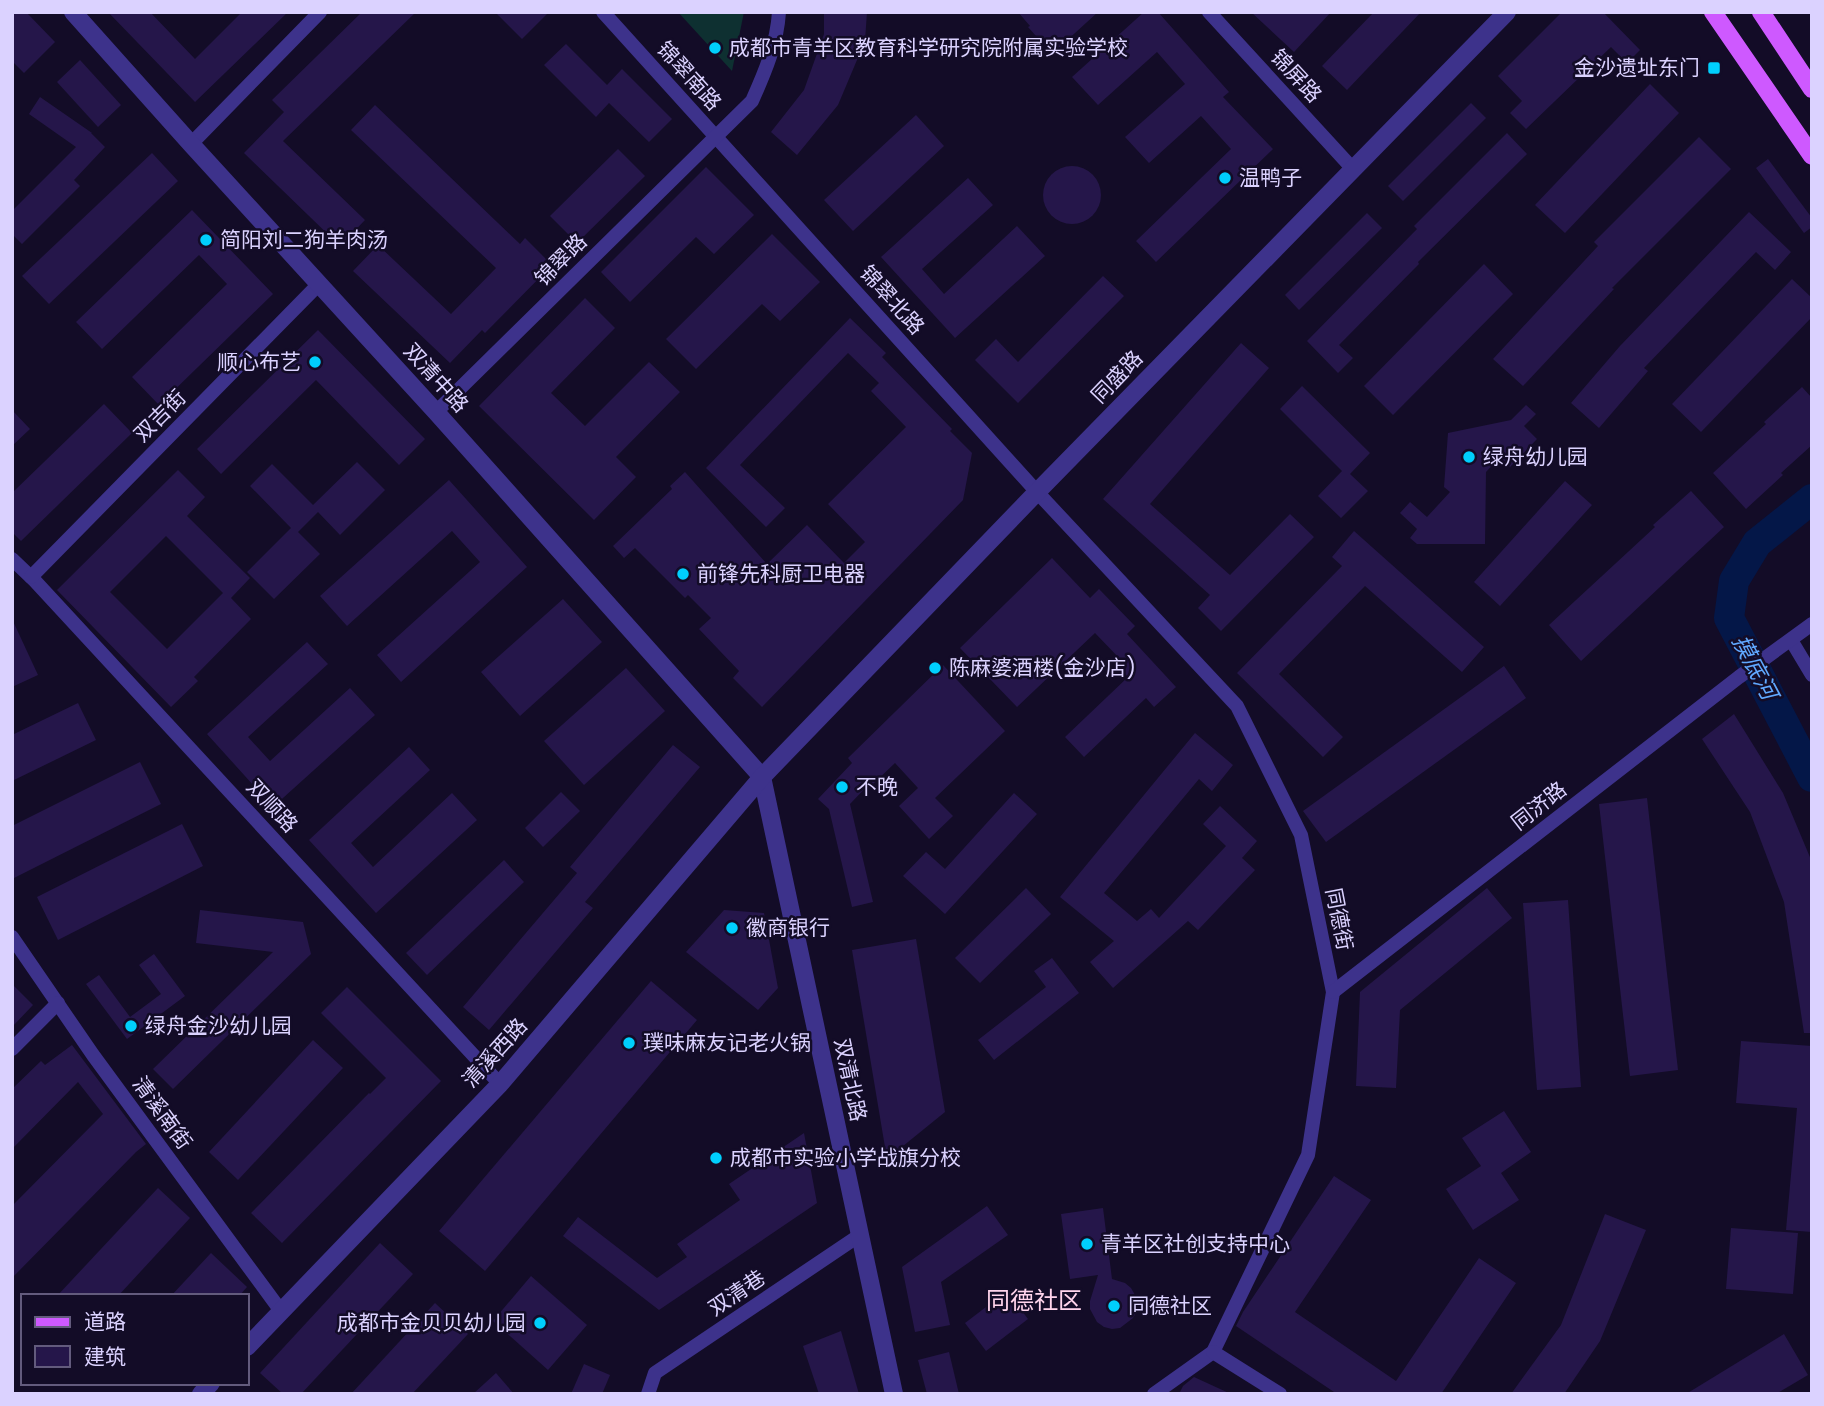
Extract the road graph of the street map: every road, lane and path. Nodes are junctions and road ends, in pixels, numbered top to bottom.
1 (73, 12) edge
2 (320, 12) edge
3 (603, 12) edge
4 (779, 12) edge
5 (1209, 12) edge
6 (1507, 12) edge
7 (1713, 12) edge
8 (1761, 12) edge
9 (1812, 89) edge
10 (716, 137) junction
11 (191, 144) junction
12 (1812, 156) edge
13 (1353, 169) junction
14 (319, 284) junction
15 (436, 412) junction
16 (1037, 492) junction
17 (12, 559) edge
18 (31, 577) junction
19 (1812, 624) edge
20 (1791, 640) junction
21 (1812, 676) edge
22 (762, 777) junction
23 (12, 937) edge
24 (1333, 992) junction
25 (58, 1003) junction
26 (12, 1049) edge
27 (500, 1084) junction
28 (860, 1235) junction
29 (281, 1311) junction
30 (248, 1345) edge
31 (1213, 1352) junction
32 (648, 1394) edge
33 (894, 1394) edge
34 (1154, 1394) edge
35 (1280, 1394) edge

1 - 11 street, 双清中路
2 - 11 street
3 - 10 street, 锦翠南路
4 - 10 street, 锦翠路
5 - 13 street, 锦屏路
6 - 13 street, 同盛路
7 - 12 main road
8 - 9 main road
10 - 15 street, 锦翠路
10 - 16 street, 锦翠北路
11 - 14 street, 双清中路
13 - 16 street, 同盛路
14 - 15 street, 双清中路
14 - 18 street, 双吉街
15 - 22 street, 双清中路
16 - 22 street, 同盛路
16 - 24 street, 同德街
17 - 18 street, 双顺路
18 - 27 street, 双顺路
19 - 20 street
20 - 21 street
20 - 24 street, 同济路
22 - 27 street, 清溪西路
22 - 28 street, 双清北路
23 - 25 street, 清溪南街
24 - 31 street, 同德街
25 - 26 street
25 - 29 street, 清溪南街
27 - 29 street, 清溪西路
28 - 32 street, 双清巷
28 - 33 street, 双清北路
29 - 30 street, 清溪西路
31 - 34 street, 同德街
31 - 35 street

